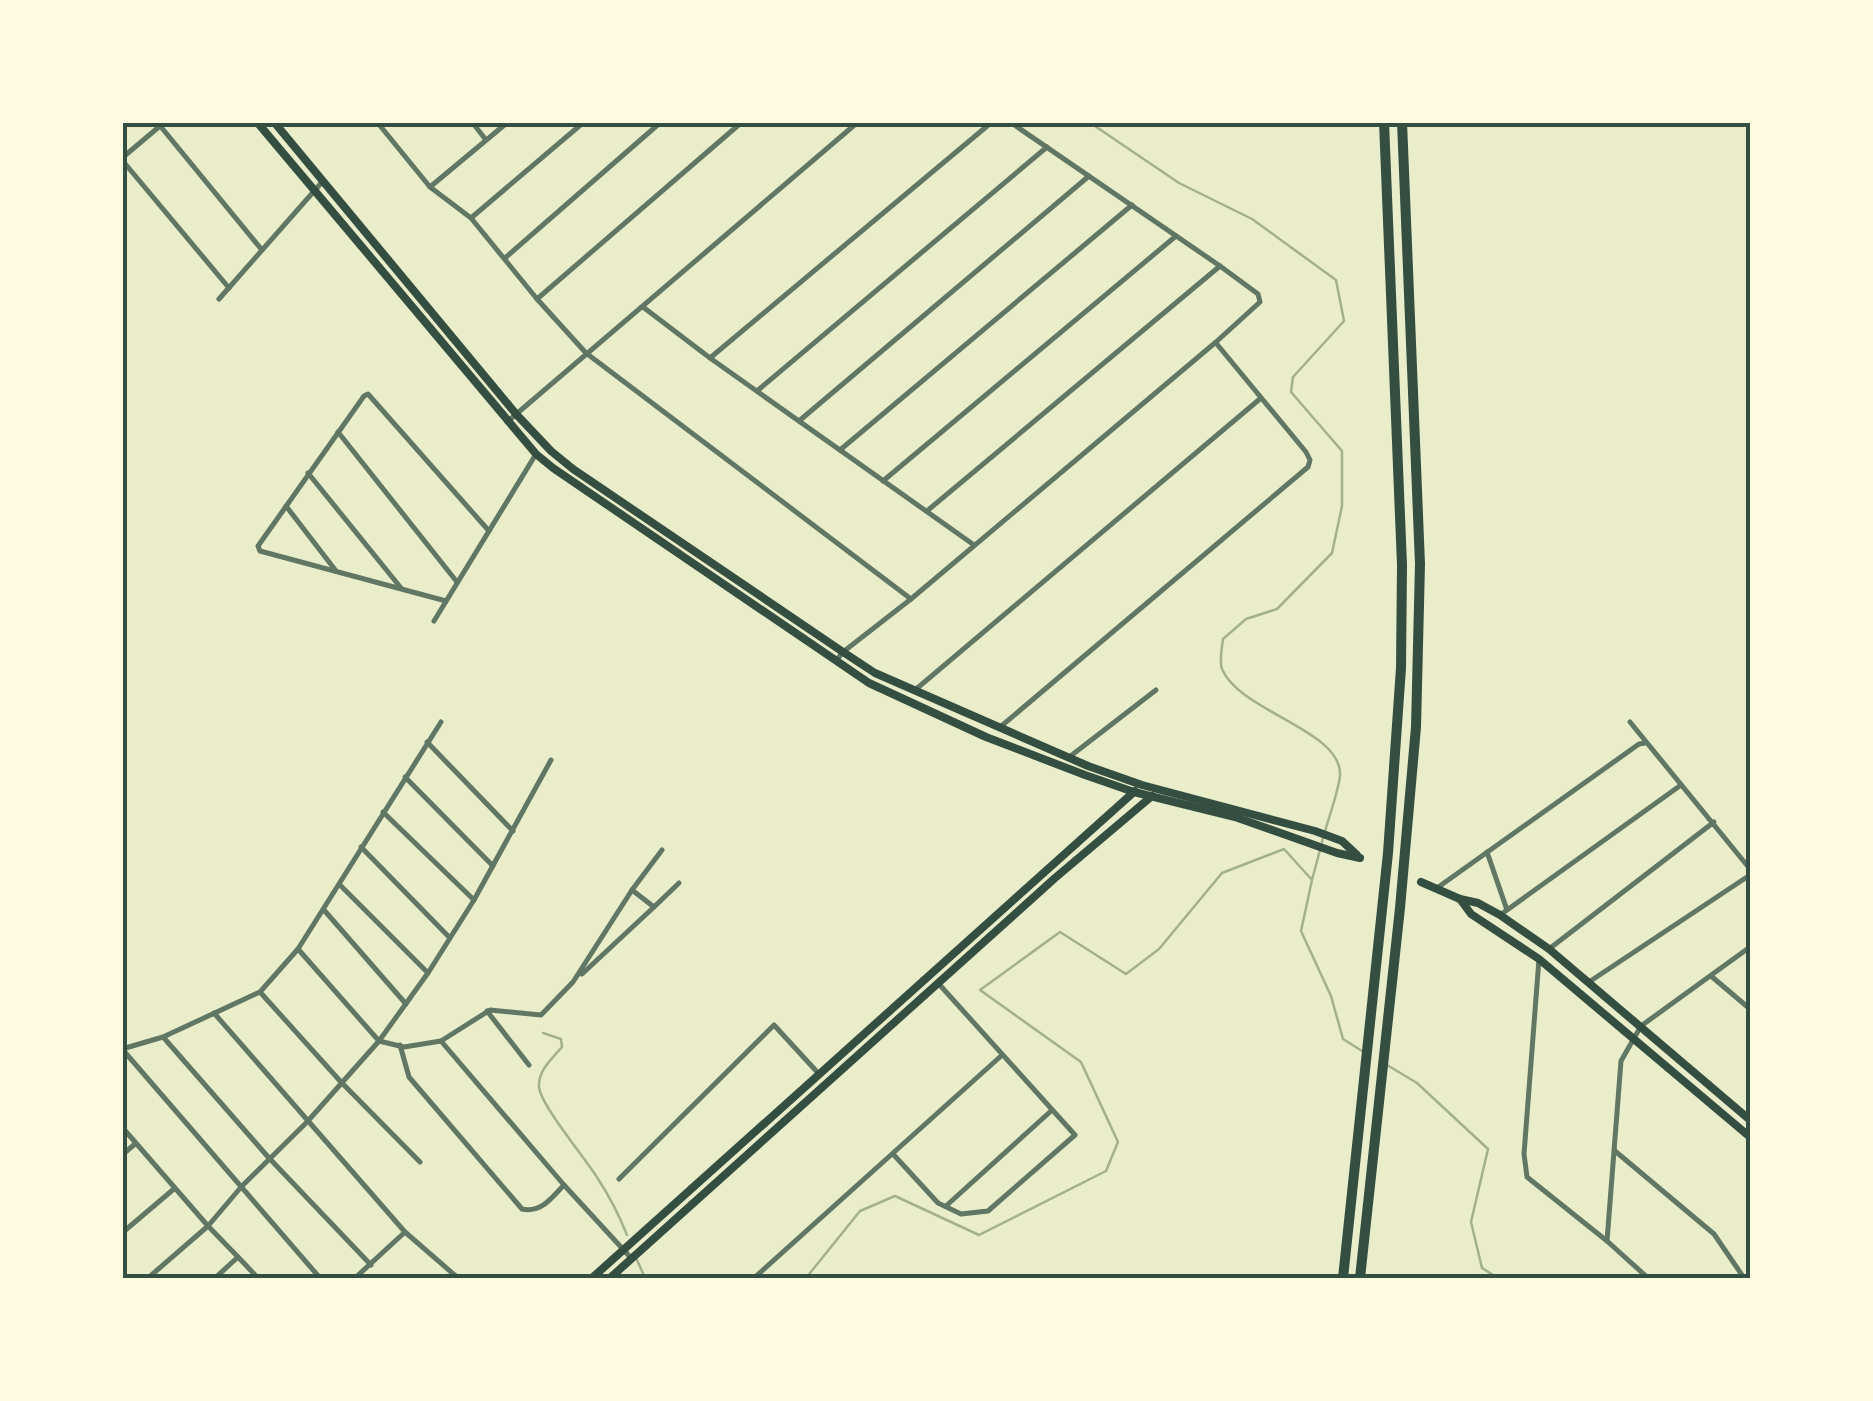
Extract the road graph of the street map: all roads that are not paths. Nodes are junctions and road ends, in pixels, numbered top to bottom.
1 (257, 122) edge
2 (274, 122) edge
3 (377, 122) edge
4 (472, 122) edge
5 (508, 122) edge
6 (584, 122) edge
7 (661, 122) edge
8 (742, 122) edge
9 (858, 122) edge
10 (992, 122) edge
11 (1010, 122) edge
12 (1384, 122) edge
13 (1402, 122) edge
14 (159, 124) edge
15 (486, 140) junction
16 (1047, 147) junction
17 (122, 159) edge
18 (1089, 176) junction
19 (323, 181) junction
20 (430, 187) junction
21 (314, 190) junction
22 (1132, 205) junction
23 (470, 218) junction
24 (1176, 236) junction
25 (262, 250) junction
26 (505, 258) junction
27 (1220, 266) junction
28 (229, 288) junction
29 (220, 299) dead end
30 (537, 299) junction
31 (642, 306) junction
32 (1216, 342) junction
33 (586, 354) junction
34 (710, 358) junction
35 (757, 391) junction
36 (1262, 398) junction
37 (516, 414) junction
38 (799, 421) junction
39 (507, 422) junction
40 (338, 432) junction
41 (840, 450) junction
42 (536, 454) junction
43 (308, 473) junction
44 (884, 481) junction
45 (286, 506) junction
46 (926, 512) junction
47 (489, 531) junction
48 (974, 545) junction
49 (338, 573) junction
50 (457, 582) junction
51 (402, 590) junction
52 (911, 599) junction
53 (446, 602) junction
54 (434, 622) dead end
55 (843, 652) junction
56 (836, 661) junction
57 (915, 690) junction
58 (1156, 690) dead end
59 (441, 722) dead end
60 (1630, 722) dead end
61 (999, 728) junction
62 (427, 742) junction
63 (1645, 743) junction
64 (1068, 758) junction
65 (551, 760) dead end
66 (405, 777) junction
67 (1142, 784) junction
68 (1682, 785) junction
69 (1160, 789) junction
70 (1134, 792) junction
71 (1152, 797) junction
72 (383, 812) junction
73 (1714, 822) junction
74 (513, 831) junction
75 (362, 847) junction
76 (662, 850) dead end
77 (1487, 852) junction
78 (493, 866) junction
79 (1750, 872) edge
80 (1422, 882) dead end
81 (679, 883) dead end
82 (340, 885) junction
83 (1437, 888) junction
84 (632, 890) junction
85 (474, 900) junction
86 (1460, 900) junction
87 (654, 907) junction
88 (324, 910) junction
89 (1503, 913) junction
90 (450, 938) junction
91 (1750, 947) edge
92 (298, 949) junction
93 (1549, 949) junction
94 (1539, 959) junction
95 (428, 973) junction
96 (1710, 976) junction
97 (573, 982) junction
98 (1589, 982) junction
99 (938, 983) junction
100 (260, 992) junction
101 (406, 1004) junction
102 (1750, 1008) edge
103 (487, 1011) junction
104 (214, 1013) junction
105 (1641, 1026) junction
106 (163, 1037) junction
107 (440, 1040) junction
108 (1633, 1040) junction
109 (378, 1041) junction
110 (400, 1046) junction
111 (123, 1049) edge
112 (1002, 1055) junction
113 (529, 1065) dead end
114 (819, 1074) junction
115 (341, 1082) junction
116 (1051, 1111) junction
117 (1750, 1120) edge
118 (307, 1122) junction
119 (122, 1127) edge
120 (1750, 1137) edge
121 (136, 1143) junction
122 (1614, 1151) junction
123 (893, 1154) junction
124 (122, 1155) edge
125 (269, 1158) junction
126 (420, 1162) dead end
127 (619, 1179) dead end
128 (564, 1185) junction
129 (242, 1186) junction
130 (175, 1188) junction
131 (944, 1207) junction
132 (208, 1226) junction
133 (405, 1232) junction
134 (122, 1233) edge
135 (1606, 1241) junction
136 (622, 1251) junction
137 (238, 1256) junction
138 (632, 1259) junction
139 (370, 1265) junction
140 (148, 1278) edge
141 (215, 1278) edge
142 (258, 1278) edge
143 (320, 1278) edge
144 (355, 1278) edge
145 (458, 1278) edge
146 (592, 1278) edge
147 (610, 1278) edge
148 (754, 1278) edge
149 (1343, 1278) edge
150 (1360, 1278) edge
151 (1648, 1278) edge
152 (1744, 1278) edge

1 - 21 main road
2 - 19 main road
3 - 20 street
4 - 15 street
5 - 15 street
6 - 23 street
7 - 26 street
8 - 30 street
9 - 31 street
10 - 34 street
11 - 16 street
12 - 149 highway
13 - 150 highway
14 - 17 street
14 - 25 street
15 - 20 street
16 - 18 street
16 - 35 street
17 - 28 street
18 - 22 street
18 - 38 street
19 - 21 street
19 - 37 main road
20 - 23 street
21 - 25 street
21 - 39 main road
22 - 24 street
22 - 41 street
23 - 26 street
24 - 27 street
24 - 44 street
25 - 28 street
26 - 30 street
27 - 32 street
27 - 46 street
28 - 29 street
30 - 33 street
31 - 33 street
31 - 34 street
32 - 36 street
32 - 48 street
33 - 37 street
33 - 52 street
34 - 35 street
35 - 38 street
36 - 57 street
36 - 61 street
37 - 39 street
37 - 55 main road
38 - 41 street
39 - 42 main road
40 - 43 street
40 - 47 street
40 - 50 street
41 - 44 street
42 - 47 street
42 - 56 main road
43 - 45 street
43 - 51 street
44 - 46 street
45 - 49 street
45 - 49 street
46 - 48 street
47 - 50 street
48 - 52 street
49 - 51 street
50 - 53 street
51 - 53 street
52 - 55 street
53 - 54 street
55 - 56 street
55 - 57 main road
56 - 70 main road
57 - 61 main road
58 - 64 street
59 - 62 street
60 - 63 street
61 - 64 main road
62 - 66 street
62 - 74 street
63 - 68 street
63 - 77 street
64 - 67 main road
65 - 74 street
66 - 72 street
66 - 78 street
67 - 69 main road
67 - 70 main road
68 - 73 street
68 - 89 street
69 - 71 main road
69 - 71 main road
70 - 71 main road
70 - 114 main road
71 - 99 main road
72 - 75 street
72 - 85 street
73 - 79 street
73 - 93 street
74 - 78 street
75 - 82 street
75 - 90 street
76 - 84 street
77 - 83 street
77 - 89 street
78 - 85 street
79 - 98 street
80 - 83 main road
81 - 87 street
82 - 88 street
82 - 95 street
83 - 86 main road
84 - 87 street
84 - 97 street
85 - 90 street
86 - 89 main road
86 - 94 main road
87 - 97 street
88 - 92 street
88 - 101 street
89 - 93 main road
90 - 95 street
91 - 96 street
92 - 100 street
92 - 109 street
93 - 98 main road
94 - 108 main road
94 - 135 street
95 - 101 street
96 - 102 street
96 - 105 street
97 - 103 street
98 - 105 main road
99 - 112 street
99 - 138 main road
100 - 104 street
100 - 115 street
101 - 109 street
103 - 107 street
103 - 113 street
104 - 106 street
104 - 118 street
105 - 108 street
105 - 117 main road
106 - 111 street
106 - 125 street
107 - 110 street
107 - 128 street
108 - 120 main road
108 - 122 street
109 - 110 street
109 - 115 street
110 - 128 street
111 - 129 street
112 - 116 street
112 - 123 street
114 - 127 street
114 - 136 main road
115 - 118 street
115 - 126 street
116 - 131 street
116 - 131 street
118 - 125 street
118 - 133 street
119 - 121 street
121 - 124 street
121 - 130 street
122 - 135 street
122 - 152 street
123 - 131 street
123 - 148 street
125 - 129 street
125 - 139 street
128 - 136 street
129 - 132 street
129 - 143 street
130 - 132 street
130 - 134 street
132 - 137 street
132 - 140 street
133 - 139 street
133 - 145 street
135 - 151 street
136 - 138 street
136 - 146 main road
137 - 141 street
137 - 142 street
138 - 147 main road
139 - 144 street

